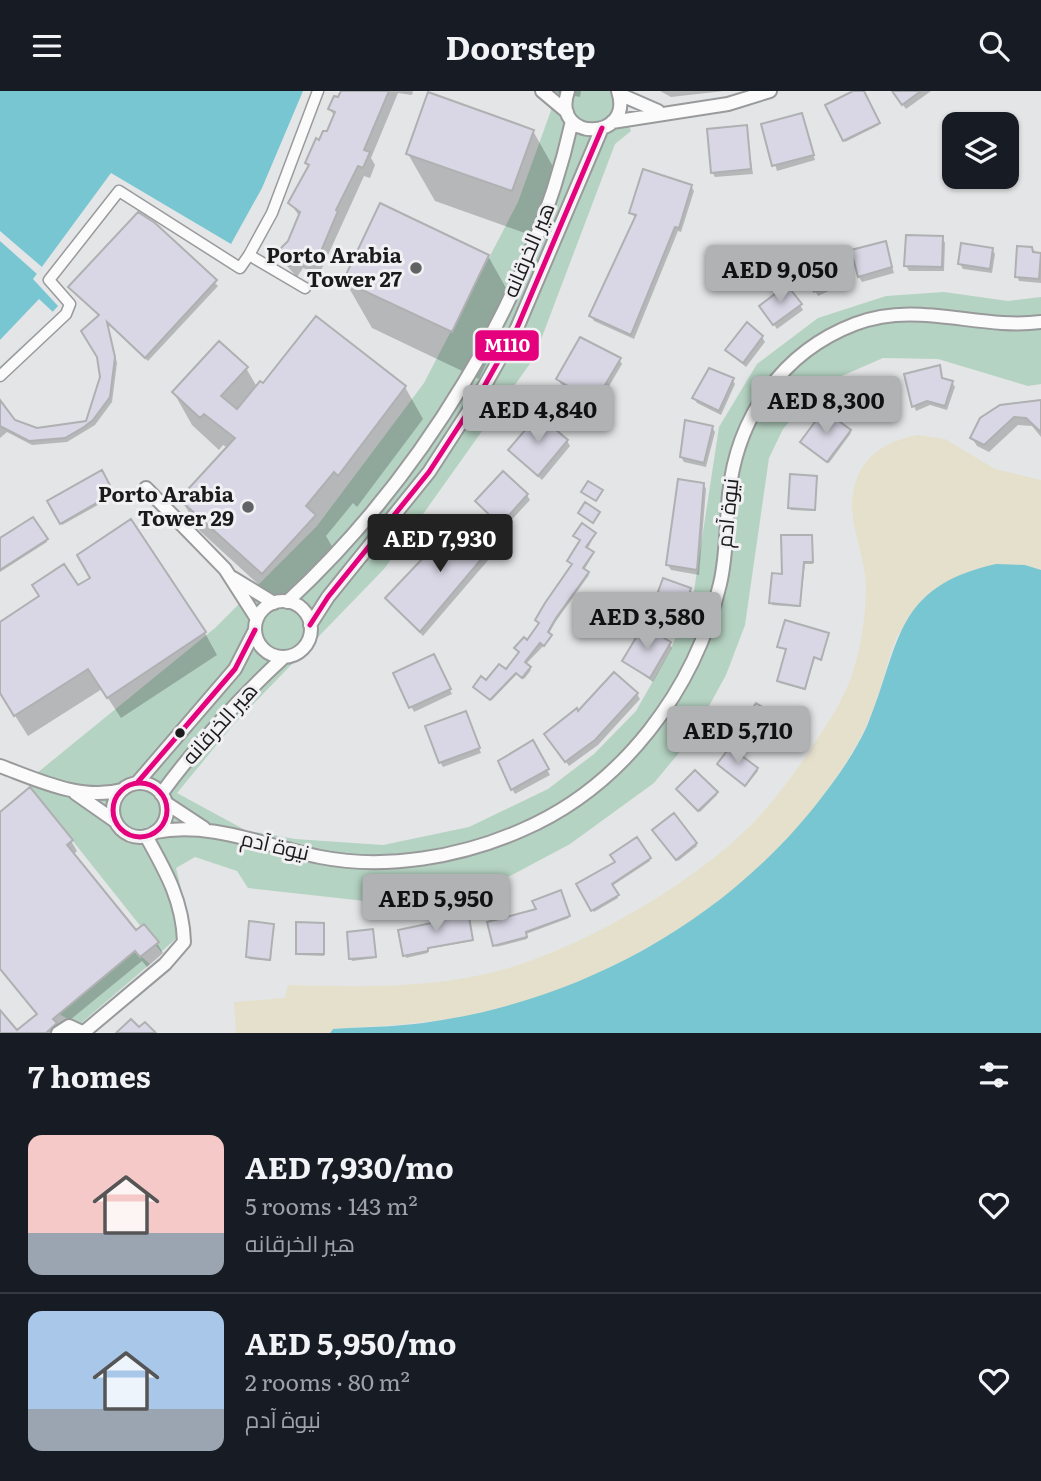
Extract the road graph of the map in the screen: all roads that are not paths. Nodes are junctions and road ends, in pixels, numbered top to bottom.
1 (318, 91) edge
2 (542, 91) edge
3 (568, 91) edge
4 (770, 91) edge
5 (618, 93) edge
6 (662, 113) junction
7 (569, 116) junction
8 (607, 125) junction
9 (249, 255) junction
10 (305, 288) dead end
11 (1041, 323) edge
12 (0, 376) edge
13 (146, 488) dead end
14 (230, 576) junction
15 (280, 603) junction
16 (256, 624) junction
17 (310, 625) junction
18 (284, 657) junction
19 (0, 766) edge
20 (137, 783) junction
21 (122, 790) junction
22 (72, 791) junction
23 (164, 799) junction
24 (115, 821) junction
25 (204, 828) junction
26 (150, 834) junction
27 (58, 1033) edge
28 (84, 1033) edge

1 - 9 street
2 - 7 street
3 - 7 street, هير الخرقانه
4 - 6 street
5 - 6 street
5 - 8 street, هير الخرقانه
6 - 8 street
7 - 8 street
7 - 15 street, هير الخرقانه
8 - 17 street, هير الخرقانه
9 - 10 street
9 - 12 street
11 - 25 street, نيوة آدم
13 - 14 street
14 - 15 street
14 - 16 street
15 - 16 street
15 - 17 street
16 - 18 street
16 - 20 street, هير الخرقانه
17 - 18 street
18 - 23 street, هير الخرقانه
19 - 22 street
20 - 21 street
20 - 23 street
21 - 22 street
21 - 24 street
22 - 24 street
23 - 25 street, نيوة آدم
23 - 26 street
24 - 26 street
25 - 26 street, نيوة آدم
26 - 28 street
27 - 28 street

